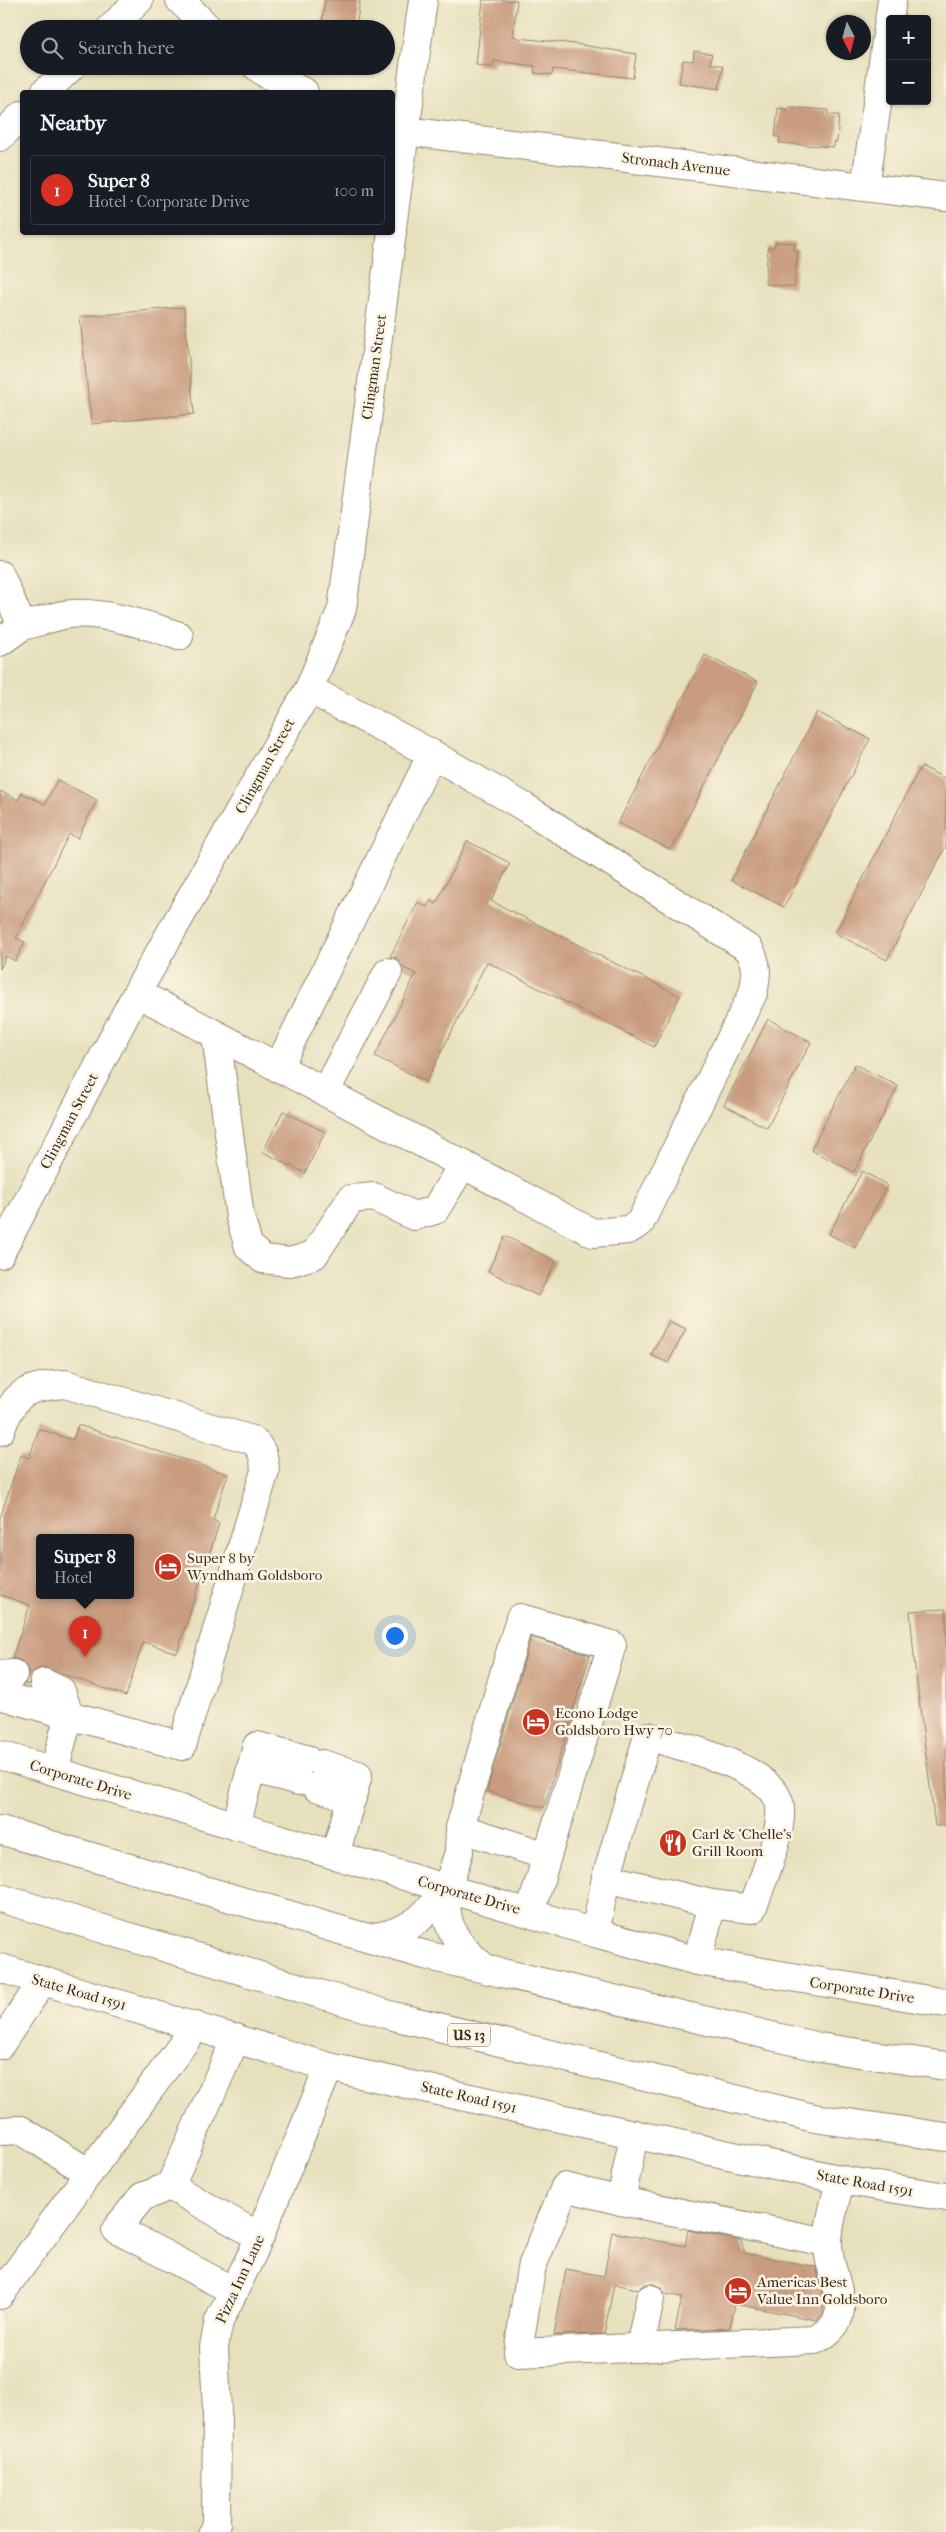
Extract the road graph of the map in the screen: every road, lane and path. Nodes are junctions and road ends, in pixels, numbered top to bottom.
1 (139, 0) edge
2 (180, 0) edge
3 (423, 0) edge
4 (892, 0) edge
5 (119, 20) edge
6 (200, 20) edge
7 (63, 75) edge
8 (269, 75) edge
9 (47, 90) edge
10 (300, 90) edge
11 (20, 117) edge
12 (399, 129) edge
13 (0, 137) edge
14 (395, 186) edge
15 (865, 187) junction
16 (946, 197) edge
17 (392, 235) edge
18 (0, 576) edge
19 (22, 626) junction
20 (179, 636) dead end
21 (0, 642) edge
22 (308, 689) junction
23 (432, 754) junction
24 (388, 972) dead end
25 (137, 993) junction
26 (216, 1035) junction
27 (278, 1068) junction
28 (325, 1092) junction
29 (463, 1164) junction
30 (0, 1254) edge
31 (0, 1431) edge
32 (4, 1681) edge
33 (44, 1682) dead end
34 (69, 1715) junction
35 (0, 1755) edge
36 (54, 1771) junction
37 (236, 1826) junction
38 (460, 1828) junction
39 (0, 1830) edge
40 (335, 1855) junction
41 (547, 1856) junction
42 (606, 1878) junction
43 (447, 1889) junction
44 (0, 1898) edge
45 (712, 1904) junction
46 (530, 1913) junction
47 (595, 1933) junction
48 (367, 1938) junction
49 (697, 1961) junction
50 (0, 1968) edge
51 (488, 1970) junction
52 (43, 1981) junction
53 (946, 2003) edge
54 (196, 2026) junction
55 (236, 2038) junction
56 (0, 2045) edge
57 (946, 2066) edge
58 (329, 2067) junction
59 (0, 2131) edge
60 (634, 2134) junction
61 (946, 2137) edge
62 (89, 2173) junction
63 (840, 2180) junction
64 (170, 2186) junction
65 (946, 2197) edge
66 (621, 2201) junction
67 (260, 2237) junction
68 (827, 2242) junction
69 (234, 2291) junction
70 (0, 2295) edge
71 (650, 2299) dead end
72 (640, 2348) junction
73 (213, 2532) edge

1 - 5 main road
2 - 6 main road
3 - 12 main road
4 - 15 main road
7 - 9 main road
8 - 10 main road
11 - 13 main road
12 - 14 main road
12 - 15 main road, Stronach Avenue
15 - 16 main road, Stronach Avenue
17 - 22 main road, Clingman Street
18 - 19 main road
19 - 20 main road
19 - 21 main road
22 - 23 main road
22 - 25 main road, Clingman Street
23 - 27 main road
23 - 29 main road
24 - 28 main road
25 - 26 main road
25 - 30 main road, Clingman Street
26 - 27 main road
26 - 29 main road
27 - 28 main road
28 - 29 main road
31 - 34 main road
32 - 34 main road
33 - 34 main road
34 - 36 main road
35 - 36 main road, Corporate Drive
36 - 37 main road, Corporate Drive
37 - 40 main road, Corporate Drive
37 - 40 main road
38 - 41 main road
38 - 41 main road
38 - 43 main road
39 - 48 main road
40 - 43 main road, Corporate Drive
41 - 46 main road
42 - 45 main road
42 - 45 main road
42 - 47 main road
43 - 46 main road, Corporate Drive
43 - 48 main road
43 - 51 main road
44 - 61 main road, US 13
45 - 49 main road
46 - 47 main road, Corporate Drive
47 - 49 main road, Corporate Drive
48 - 51 main road
49 - 53 main road, Corporate Drive
50 - 52 main road, State Road 1591
51 - 57 main road
52 - 54 main road, State Road 1591
52 - 56 main road
54 - 55 main road, State Road 1591
54 - 62 main road
55 - 58 main road, State Road 1591
55 - 64 main road
58 - 60 main road, State Road 1591
58 - 67 main road, Pizza Inn Lane
59 - 62 main road
60 - 63 main road, State Road 1591
60 - 66 main road
62 - 70 main road
63 - 65 main road, State Road 1591
63 - 68 main road
64 - 67 main road
64 - 69 main road
66 - 68 main road
66 - 72 main road
67 - 69 main road, Pizza Inn Lane
68 - 72 main road
69 - 73 main road, Pizza Inn Lane
71 - 72 main road

